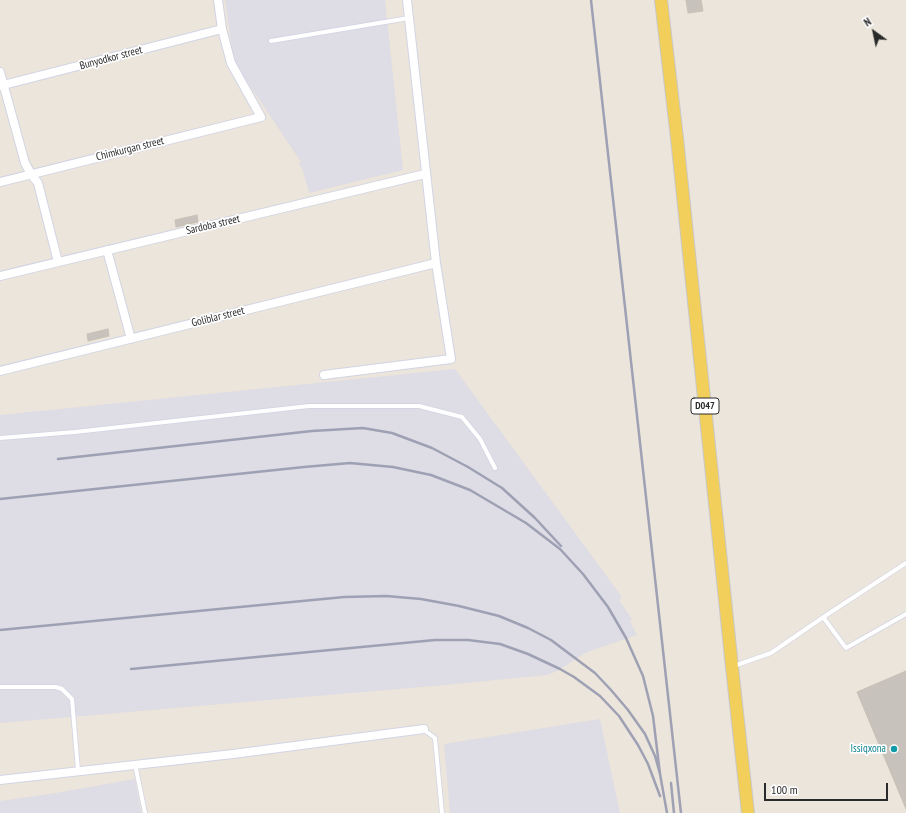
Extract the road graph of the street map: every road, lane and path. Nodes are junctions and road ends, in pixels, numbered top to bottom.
1 (218, 0) edge
2 (407, 0) edge
3 (661, 0) edge
4 (410, 18) junction
5 (222, 29) junction
6 (271, 41) dead end
7 (0, 72) edge
8 (2, 86) edge
9 (31, 174) junction
10 (426, 174) junction
11 (0, 182) edge
12 (107, 250) junction
13 (58, 262) junction
14 (436, 263) junction
15 (0, 276) edge
16 (131, 339) junction
17 (0, 371) edge
18 (324, 375) dead end
19 (0, 438) edge
20 (495, 468) dead end
21 (906, 564) edge
22 (906, 614) edge
23 (823, 618) junction
24 (732, 667) junction
25 (0, 687) edge
26 (424, 729) joint
27 (135, 764) junction
28 (78, 770) junction
29 (0, 780) edge
30 (145, 813) edge
31 (442, 813) edge
32 (748, 813) edge

1 - 5 street
2 - 4 street
3 - 24 main road, D047
4 - 6 lane
4 - 10 street
5 - 8 street, Bunyodkor street
5 - 9 street, Chimkurgan street
7 - 8 street
8 - 9 street
9 - 11 street, Chimkurgan street
9 - 13 street
10 - 12 street, Sardoba street
10 - 14 street
12 - 13 street, Sardoba street
12 - 16 street
13 - 15 street, Sardoba street
14 - 16 street, Goliblar street
14 - 18 street
16 - 17 street, Goliblar street
19 - 20 lane
21 - 23 lane
22 - 23 lane
23 - 24 lane
24 - 32 main road, D047
25 - 28 lane
26 - 27 street
26 - 31 lane
27 - 28 street
27 - 30 lane
28 - 29 street

